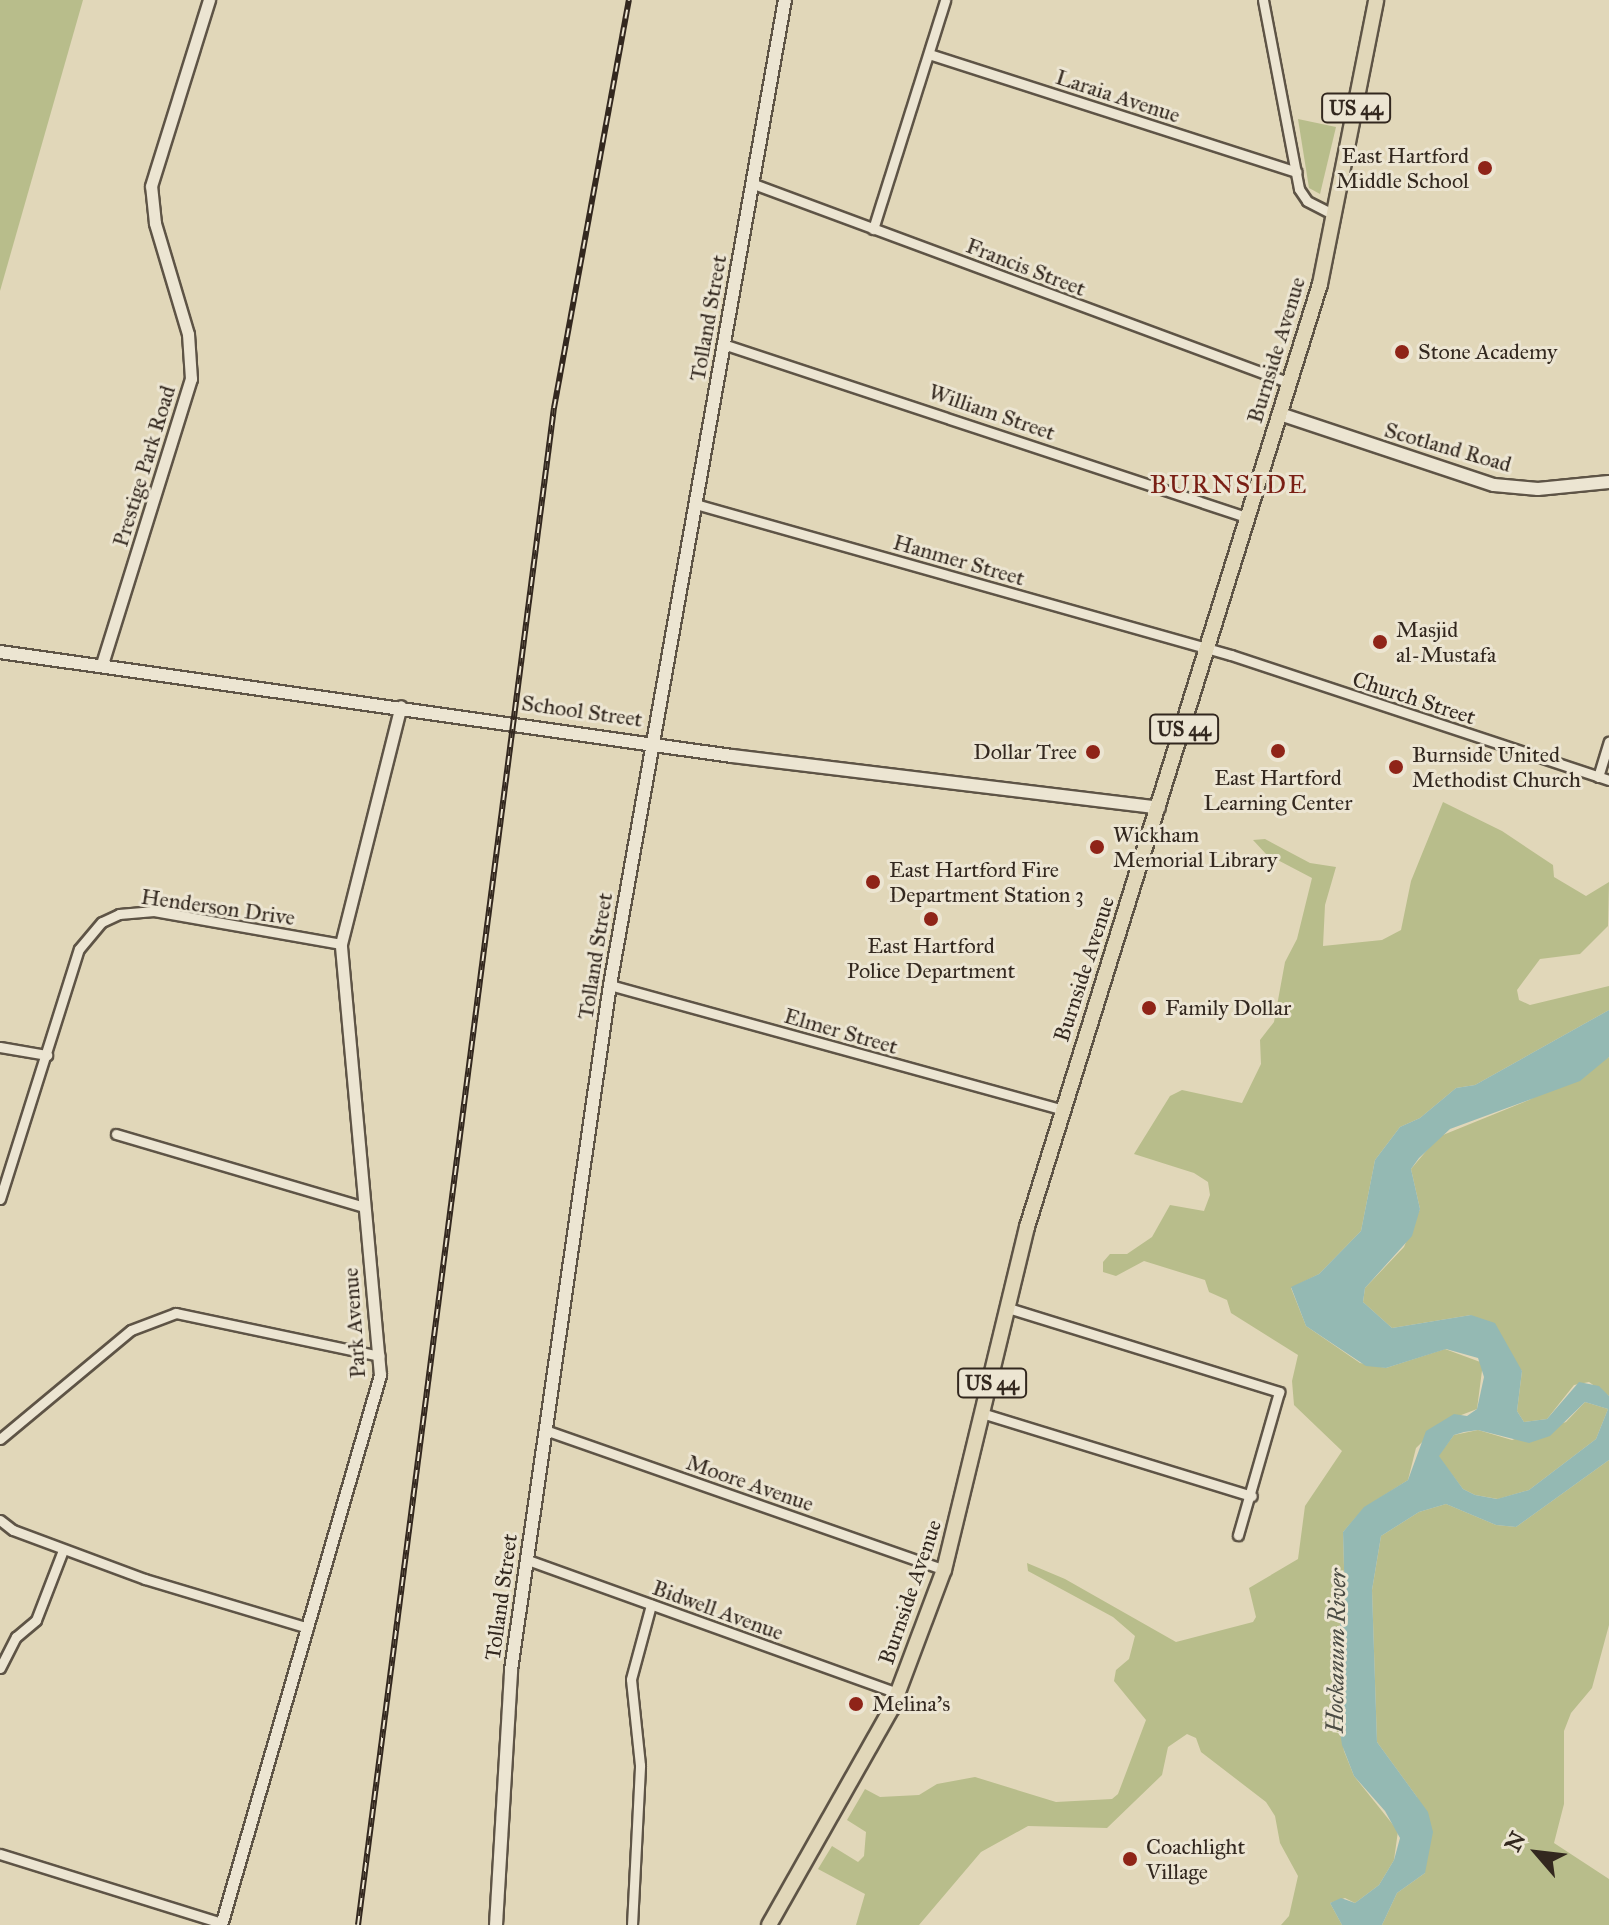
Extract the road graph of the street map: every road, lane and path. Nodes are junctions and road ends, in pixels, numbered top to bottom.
1 (209, 0) edge
2 (785, 0) edge
3 (945, 0) edge
4 (1263, 0) edge
5 (1376, 0) edge
6 (929, 54) junction
7 (1297, 172) junction
8 (751, 183) junction
9 (1334, 215) junction
10 (873, 229) junction
11 (723, 344) junction
12 (1290, 383) junction
13 (1280, 414) junction
14 (1609, 482) edge
15 (699, 505) junction
16 (1249, 518) junction
17 (1209, 650) junction
18 (0, 652) edge
19 (102, 664) junction
20 (401, 706) junction
21 (651, 741) junction
22 (1609, 742) edge
23 (1598, 777) junction
24 (1609, 780) edge
25 (1159, 808) junction
26 (341, 944) junction
27 (610, 985) junction
28 (0, 1047) edge
29 (47, 1055) junction
30 (1063, 1110) junction
31 (116, 1134) dead end
32 (0, 1199) edge
33 (364, 1207) junction
34 (1008, 1308) junction
35 (380, 1356) junction
36 (985, 1414) junction
37 (545, 1430) junction
38 (0, 1439) edge
39 (1252, 1496) junction
40 (0, 1520) edge
41 (1238, 1535) dead end
42 (63, 1550) junction
43 (525, 1559) junction
44 (944, 1570) junction
45 (651, 1605) junction
46 (308, 1628) junction
47 (0, 1668) edge
48 (899, 1694) junction
49 (0, 1854) edge
50 (221, 1924) edge
51 (496, 1925) edge
52 (632, 1925) edge
53 (769, 1925) edge

1 - 19 street, Prestige Park Road
2 - 8 main road, Tolland Street
3 - 6 street
4 - 7 street
5 - 9 main road, Burnside Avenue / US 44
6 - 7 street, Laraia Avenue
6 - 10 street
7 - 9 street
8 - 10 street, Francis Street
8 - 11 main road, Tolland Street
9 - 12 main road, Burnside Avenue / US 44
10 - 12 street, Francis Street
11 - 15 main road, Tolland Street
11 - 16 street, William Street
12 - 13 main road, Burnside Avenue / US 44
13 - 14 main road, Scotland Road
13 - 16 main road, Burnside Avenue / US 44
15 - 17 street, Hanmer Street
15 - 21 main road, Tolland Street
16 - 17 main road, Burnside Avenue / US 44
17 - 23 street, Church Street
17 - 25 main road, Burnside Avenue / US 44
18 - 19 main road, School Street
19 - 20 main road, School Street
20 - 21 main road, School Street
20 - 26 street, Park Avenue
21 - 25 main road, School Street
21 - 27 main road, Tolland Street
22 - 23 street
23 - 24 street, Church Street
25 - 30 main road, Burnside Avenue / US 44
26 - 29 street, Henderson Drive
26 - 33 street, Park Avenue
27 - 30 street, Elmer Street
27 - 37 main road, Tolland Street
28 - 29 street
29 - 32 street, Henderson Drive
30 - 34 main road, Burnside Avenue / US 44
31 - 33 street
33 - 35 street, Park Avenue
34 - 36 main road, Burnside Avenue / US 44
34 - 39 street
35 - 38 street
35 - 46 street, Park Avenue
36 - 39 street
36 - 44 main road, Burnside Avenue / US 44
37 - 43 main road, Tolland Street
37 - 44 street, Moore Avenue
39 - 41 street
40 - 42 street
42 - 46 street
42 - 47 street
43 - 45 street, Bidwell Avenue
43 - 51 main road, Tolland Street
44 - 48 main road, Burnside Avenue / US 44
45 - 48 street, Bidwell Avenue
45 - 52 street
46 - 50 street, Park Avenue
48 - 53 main road, Burnside Avenue / US 44
49 - 50 street

